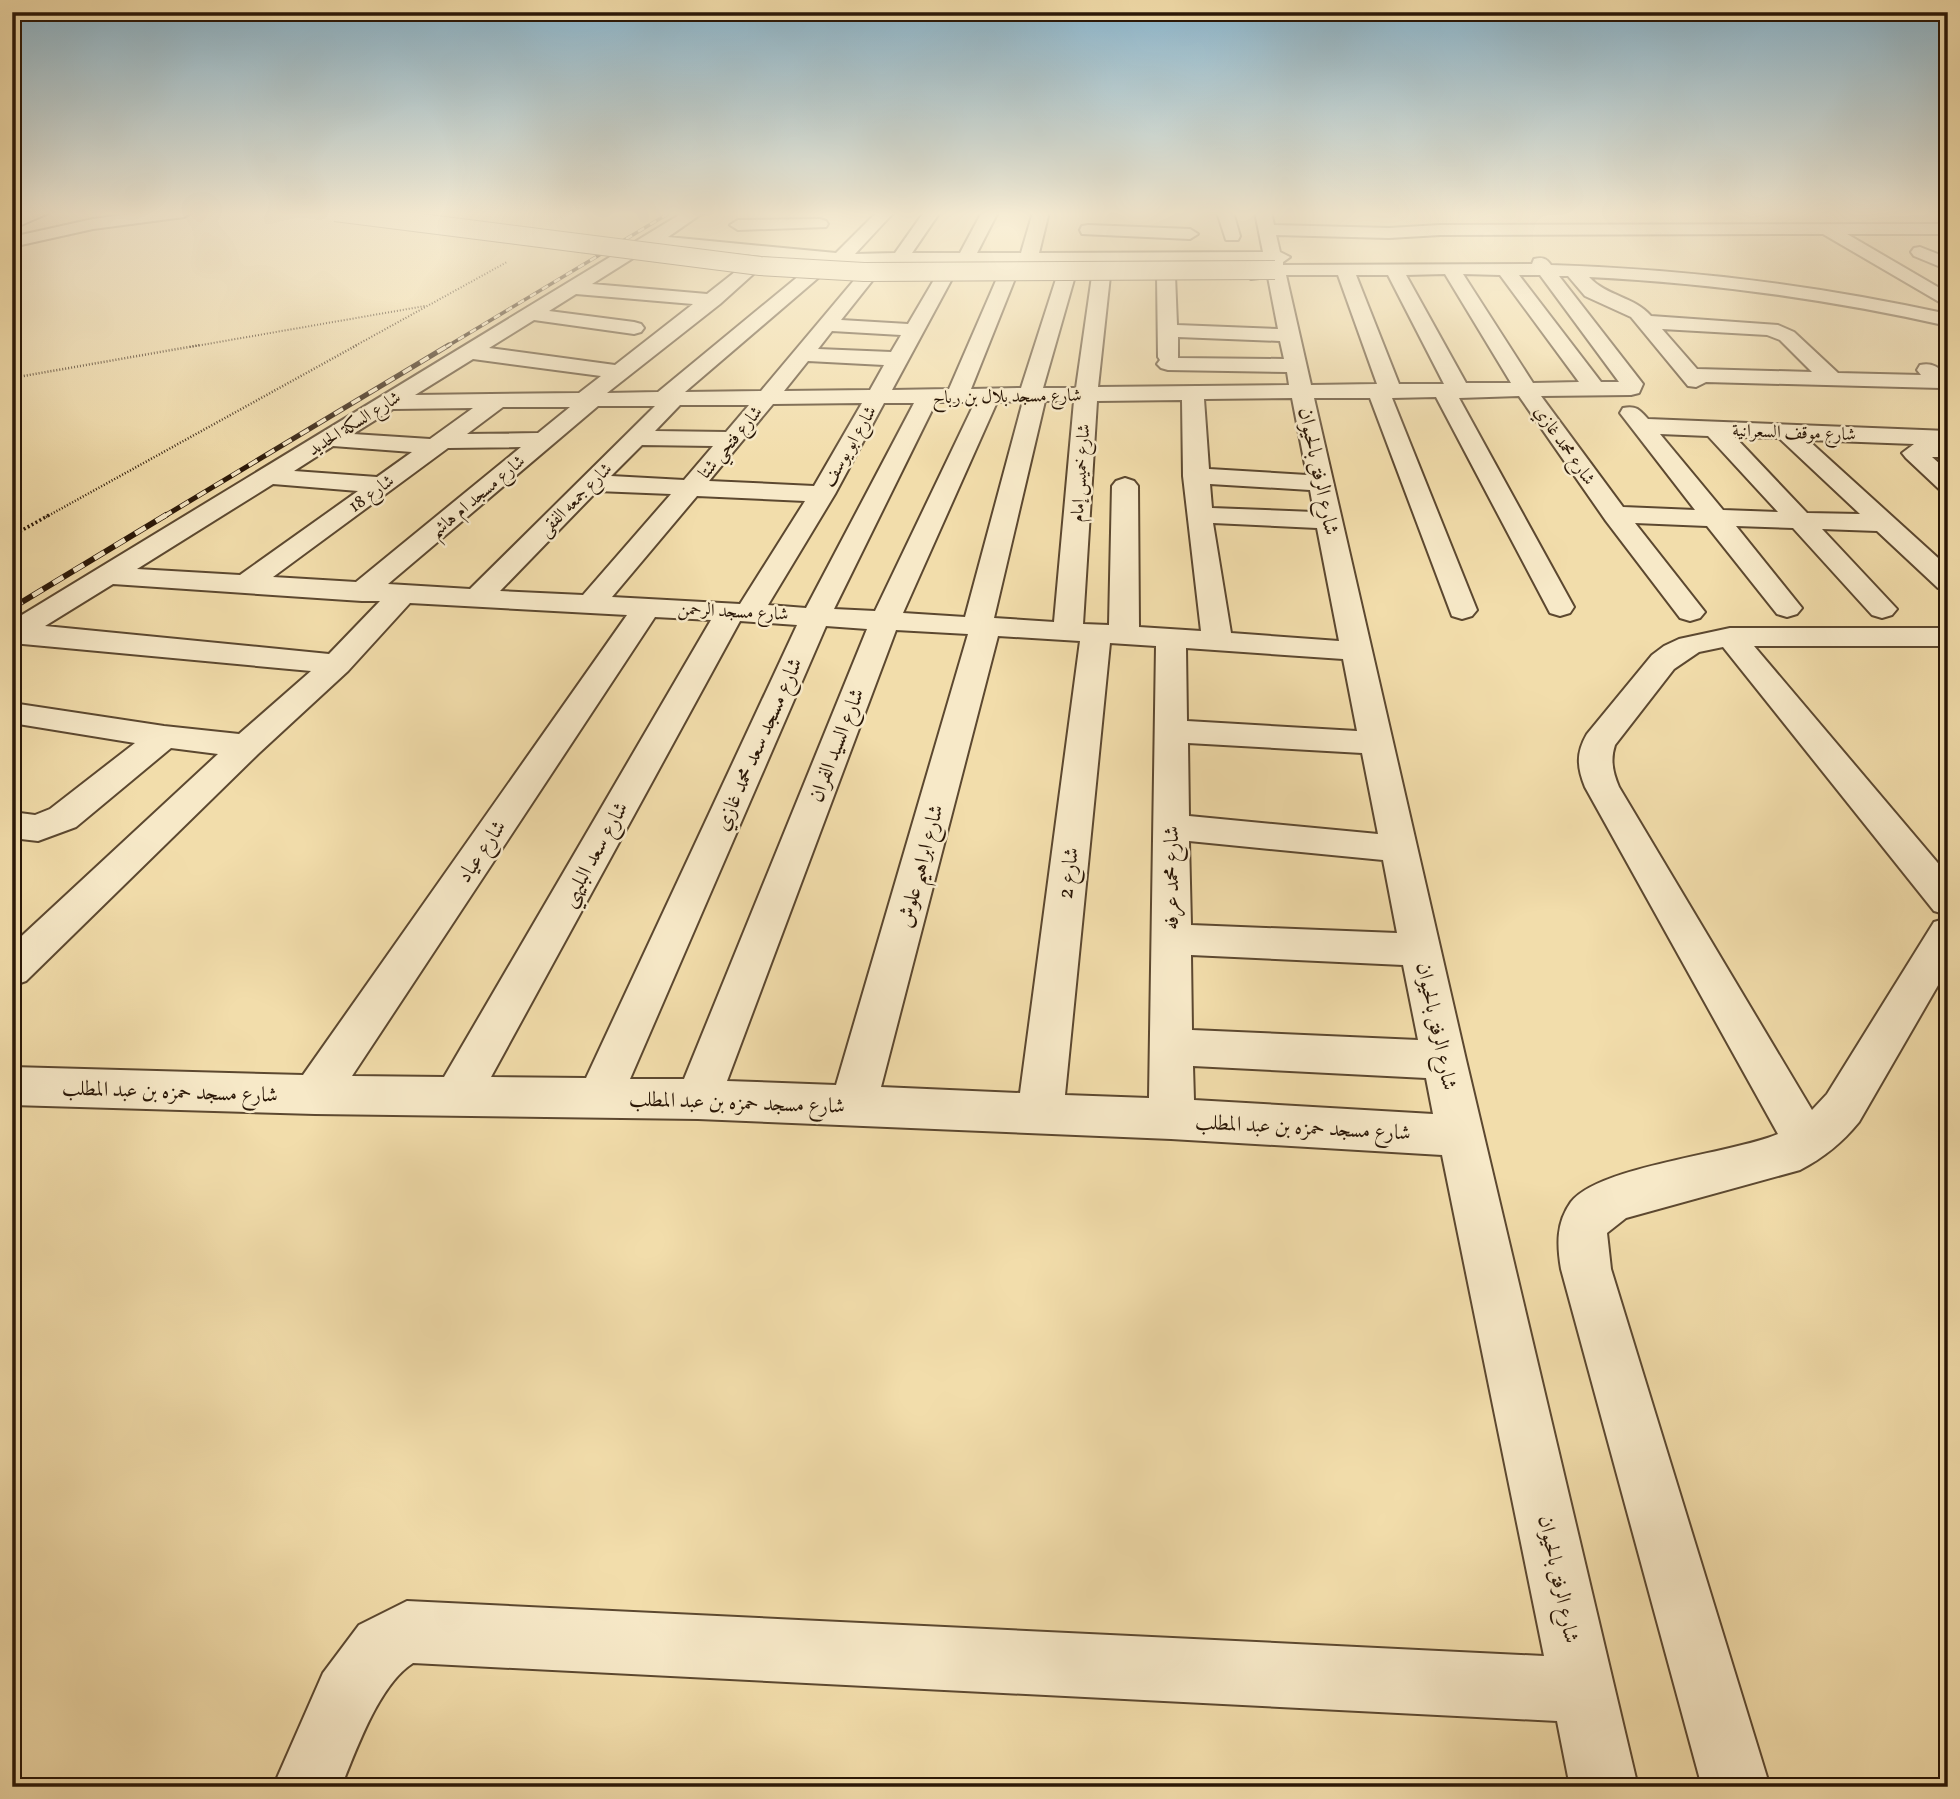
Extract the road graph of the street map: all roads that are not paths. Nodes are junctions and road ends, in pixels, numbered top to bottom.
1 (564, 296) edge
2 (657, 296) edge
3 (717, 296) edge
4 (785, 296) edge
5 (850, 296) edge
6 (934, 296) edge
7 (999, 296) edge
8 (1073, 296) edge
9 (1084, 296) edge
10 (1171, 296) edge
11 (1228, 296) edge
12 (1243, 296) edge
13 (1251, 296) edge
14 (1274, 296) edge
15 (1291, 296) edge
16 (1354, 296) edge
17 (1407, 296) edge
18 (1467, 296) edge
19 (1529, 296) edge
20 (1567, 296) edge
21 (1601, 296) edge
22 (1819, 296) edge
23 (1873, 296) edge
24 (1912, 296) edge
25 (711, 301) junction
26 (845, 302) junction
27 (1948, 302) edge
28 (873, 304) dead end
29 (900, 305) dead end
30 (771, 307) junction
31 (1948, 313) edge
32 (1948, 320) edge
33 (920, 321) junction
34 (1646, 322) junction
35 (529, 325) junction
36 (827, 325) junction
37 (634, 328) dead end
38 (985, 329) junction
39 (1167, 331) junction
40 (469, 352) junction
41 (802, 355) junction
42 (898, 359) junction
43 (1168, 364) junction
44 (1928, 370) dead end
45 (621, 372) junction
46 (1833, 380) junction
47 (1611, 389) junction
48 (1452, 391) junction
49 (1527, 391) junction
50 (1385, 392) junction
51 (1181, 394) junction
52 (1086, 395) junction
53 (958, 396) junction
54 (1033, 396) junction
55 (877, 397) junction
56 (767, 398) junction
57 (669, 399) junction
58 (588, 400) junction
59 (497, 401) junction
60 (388, 402) junction
61 (1641, 426) junction
62 (1715, 429) junction
63 (1786, 432) junction
64 (636, 438) junction
65 (1948, 438) edge
66 (329, 439) junction
67 (733, 439) junction
68 (544, 440) junction
69 (439, 443) junction
70 (1948, 450) edge
71 (269, 476) junction
72 (1195, 476) junction
73 (591, 483) junction
74 (1948, 484) edge
75 (382, 485) junction
76 (1125, 486) dead end
77 (691, 488) junction
78 (822, 494) junction
79 (1326, 502) junction
80 (1199, 514) junction
81 (1615, 515) junction
82 (1714, 518) junction
83 (1799, 520) junction
84 (1884, 523) junction
85 (108, 575) junction
86 (1948, 582) edge
87 (246, 584) junction
88 (362, 592) junction
89 (401, 595) junction
90 (476, 599) junction
91 (590, 605) junction
92 (648, 607) junction
93 (1560, 607) dead end
94 (1787, 608) dead end
95 (1882, 609) dead end
96 (1462, 610) dead end
97 (740, 612) junction
98 (1690, 612) dead end
99 (816, 616) junction
100 (886, 620) junction
101 (982, 625) junction
102 (1096, 632) junction
103 (13, 633) edge
104 (1171, 637) junction
105 (1730, 637) junction
106 (1948, 637) edge
107 (1217, 640) junction
108 (1358, 651) junction
109 (337, 664) junction
110 (12, 713) edge
111 (1171, 731) junction
112 (164, 737) junction
113 (1378, 743) junction
114 (246, 746) junction
115 (12, 825) edge
116 (1171, 827) junction
117 (1400, 849) junction
118 (1948, 901) edge
119 (1948, 933) edge
120 (1171, 939) junction
121 (1421, 950) junction
122 (18, 958) edge
123 (1171, 1047) junction
124 (1444, 1060) junction
125 (12, 1086) edge
126 (315, 1095) junction
127 (457, 1096) junction
128 (600, 1097) junction
129 (698, 1099) junction
130 (853, 1106) junction
131 (1040, 1114) junction
132 (1171, 1119) junction
133 (1461, 1136) junction
134 (1807, 1143) junction
135 (1583, 1690) junction
136 (307, 1787) edge
137 (1604, 1787) edge
138 (1736, 1787) edge

1 - 35 street, شارع السكة الحديد
2 - 25 street
3 - 25 street, شارع مسجد ام هاشم
4 - 30 street, شارع جمعه الفقى
5 - 26 street, شارع فتحي شتا
6 - 33 street, شارع ابو يوسف
7 - 38 street
8 - 54 street, شارع ابراهيم علوش
9 - 52 street, شارع خميس إمام
10 - 39 street
11 - 39 street
12 - 43 street
13 - 51 street, شارع مسجد بلال بن رباح
14 - 79 street, شارع الرفق بالحيوان
15 - 50 street, شارع مسجد بلال بن رباح
16 - 50 street
17 - 48 street
18 - 49 street, شارع محمد غازي
19 - 47 street
20 - 47 street
21 - 34 street
22 - 32 street
23 - 31 street
24 - 27 street
25 - 30 street
25 - 45 street, شارع مسجد ام هاشم
26 - 28 street
26 - 36 street, شارع فتحي شتا
29 - 33 street
30 - 57 street, شارع جمعه الفقى
33 - 36 street
33 - 38 street
33 - 42 street, شارع ابو يوسف
34 - 46 street
34 - 46 street
35 - 37 street
35 - 40 street, شارع السكة الحديد
36 - 41 street, شارع فتحي شتا
38 - 53 street
39 - 43 street
40 - 45 street
40 - 60 street, شارع السكة الحديد
41 - 42 street
41 - 56 street, شارع فتحي شتا
42 - 55 street, شارع ابو يوسف
43 - 51 street
44 - 46 street
45 - 58 street, شارع مسجد ام هاشم
47 - 49 street, شارع مسجد بلال بن رباح
47 - 61 street
48 - 49 street, شارع مسجد بلال بن رباح
48 - 50 street, شارع مسجد بلال بن رباح
48 - 93 street
49 - 81 street, شارع محمد غازي
50 - 96 street
51 - 52 street, شارع مسجد بلال بن رباح
51 - 72 street
52 - 54 street, شارع مسجد بلال بن رباح
52 - 102 street, شارع خميس إمام
53 - 54 street, شارع مسجد بلال بن رباح
53 - 55 street, شارع مسجد بلال بن رباح
53 - 99 street, شارع مسجد سعد محمد غازي
53 - 100 street, شارع السيد الفران
54 - 101 street, شارع ابراهيم علوش
55 - 56 street, شارع مسجد بلال بن رباح
55 - 78 street, شارع ابو يوسف
56 - 57 street, شارع مسجد بلال بن رباح
56 - 67 street, شارع فتحي شتا
57 - 58 street, شارع مسجد بلال بن رباح
57 - 64 street, شارع جمعه الفقى
58 - 59 street, شارع مسجد بلال بن رباح
58 - 68 street, شارع مسجد ام هاشم
59 - 60 street, شارع مسجد بلال بن رباح
59 - 69 street, شارع 18
60 - 66 street, شارع السكة الحديد
61 - 62 street, شارع موقف السعرانية
61 - 82 street
62 - 63 street, شارع موقف السعرانية
62 - 83 street
63 - 65 street, شارع موقف السعرانية
63 - 84 street
64 - 67 street
64 - 73 street, شارع جمعه الفقى
66 - 69 street
66 - 71 street, شارع السكة الحديد
67 - 77 street, شارع فتحي شتا
68 - 69 street
68 - 88 street, شارع مسجد ام هاشم
69 - 75 street, شارع 18
70 - 74 street
71 - 75 street
71 - 85 street, شارع السكة الحديد
72 - 79 street
72 - 80 street
73 - 77 street
73 - 90 street, شارع جمعه الفقى
75 - 87 street, شارع 18
76 - 102 street
77 - 78 street
77 - 91 street, شارع فتحي شتا
78 - 97 street, شارع ابو يوسف
79 - 80 street
79 - 108 street, شارع الرفق بالحيوان
80 - 107 street
81 - 82 street
81 - 98 street, شارع محمد غازي
82 - 83 street
82 - 94 street
83 - 84 street
83 - 95 street
84 - 86 street
85 - 87 street, شارع مسجد الرحمن
85 - 103 street, شارع السكة الحديد
87 - 88 street, شارع مسجد الرحمن
88 - 89 street, شارع مسجد الرحمن
89 - 90 street, شارع مسجد الرحمن
89 - 109 street
90 - 91 street, شارع مسجد الرحمن
91 - 92 street, شارع مسجد الرحمن
92 - 97 street, شارع مسجد الرحمن
92 - 126 street, شارع عياد
97 - 99 street, شارع مسجد الرحمن
97 - 127 street, شارع سعد البليهي
99 - 100 street, شارع مسجد الرحمن
99 - 128 street, شارع مسجد سعد محمد غازي
100 - 101 street, شارع مسجد الرحمن
100 - 129 street, شارع السيد الفران
101 - 102 street, شارع مسجد الرحمن
101 - 130 street, شارع ابراهيم علوش
102 - 104 street, شارع مسجد الرحمن
102 - 131 street, شارع 2
103 - 109 street
104 - 107 street, شارع مسجد الرحمن
104 - 111 street, شارع محمد عرفه
105 - 106 street
105 - 118 street
105 - 134 street
107 - 108 street, شارع مسجد الرحمن
108 - 113 street, شارع الرفق بالحيوان
109 - 114 street
110 - 112 street
111 - 113 street
111 - 116 street, شارع محمد عرفه
112 - 114 street
112 - 115 street
113 - 117 street, شارع الرفق بالحيوان
114 - 122 street
116 - 117 street
116 - 120 street, شارع محمد عرفه
117 - 121 street, شارع الرفق بالحيوان
119 - 134 street
120 - 121 street
120 - 123 street, شارع محمد عرفه
121 - 124 street, شارع الرفق بالحيوان
123 - 124 street
123 - 132 street, شارع محمد عرفه
124 - 133 street, شارع الرفق بالحيوان
125 - 126 street, شارع مسجد حمزه بن عبد المطلب
126 - 127 street, شارع مسجد حمزه بن عبد المطلب
127 - 128 street, شارع مسجد حمزه بن عبد المطلب
128 - 129 street, شارع مسجد حمزه بن عبد المطلب
129 - 130 street, شارع مسجد حمزه بن عبد المطلب
130 - 131 street, شارع مسجد حمزه بن عبد المطلب
131 - 132 street, شارع مسجد حمزه بن عبد المطلب
132 - 133 street, شارع مسجد حمزه بن عبد المطلب
133 - 135 street, شارع الرفق بالحيوان
134 - 138 street
135 - 136 street
135 - 137 street, شارع الرفق بالحيوان

